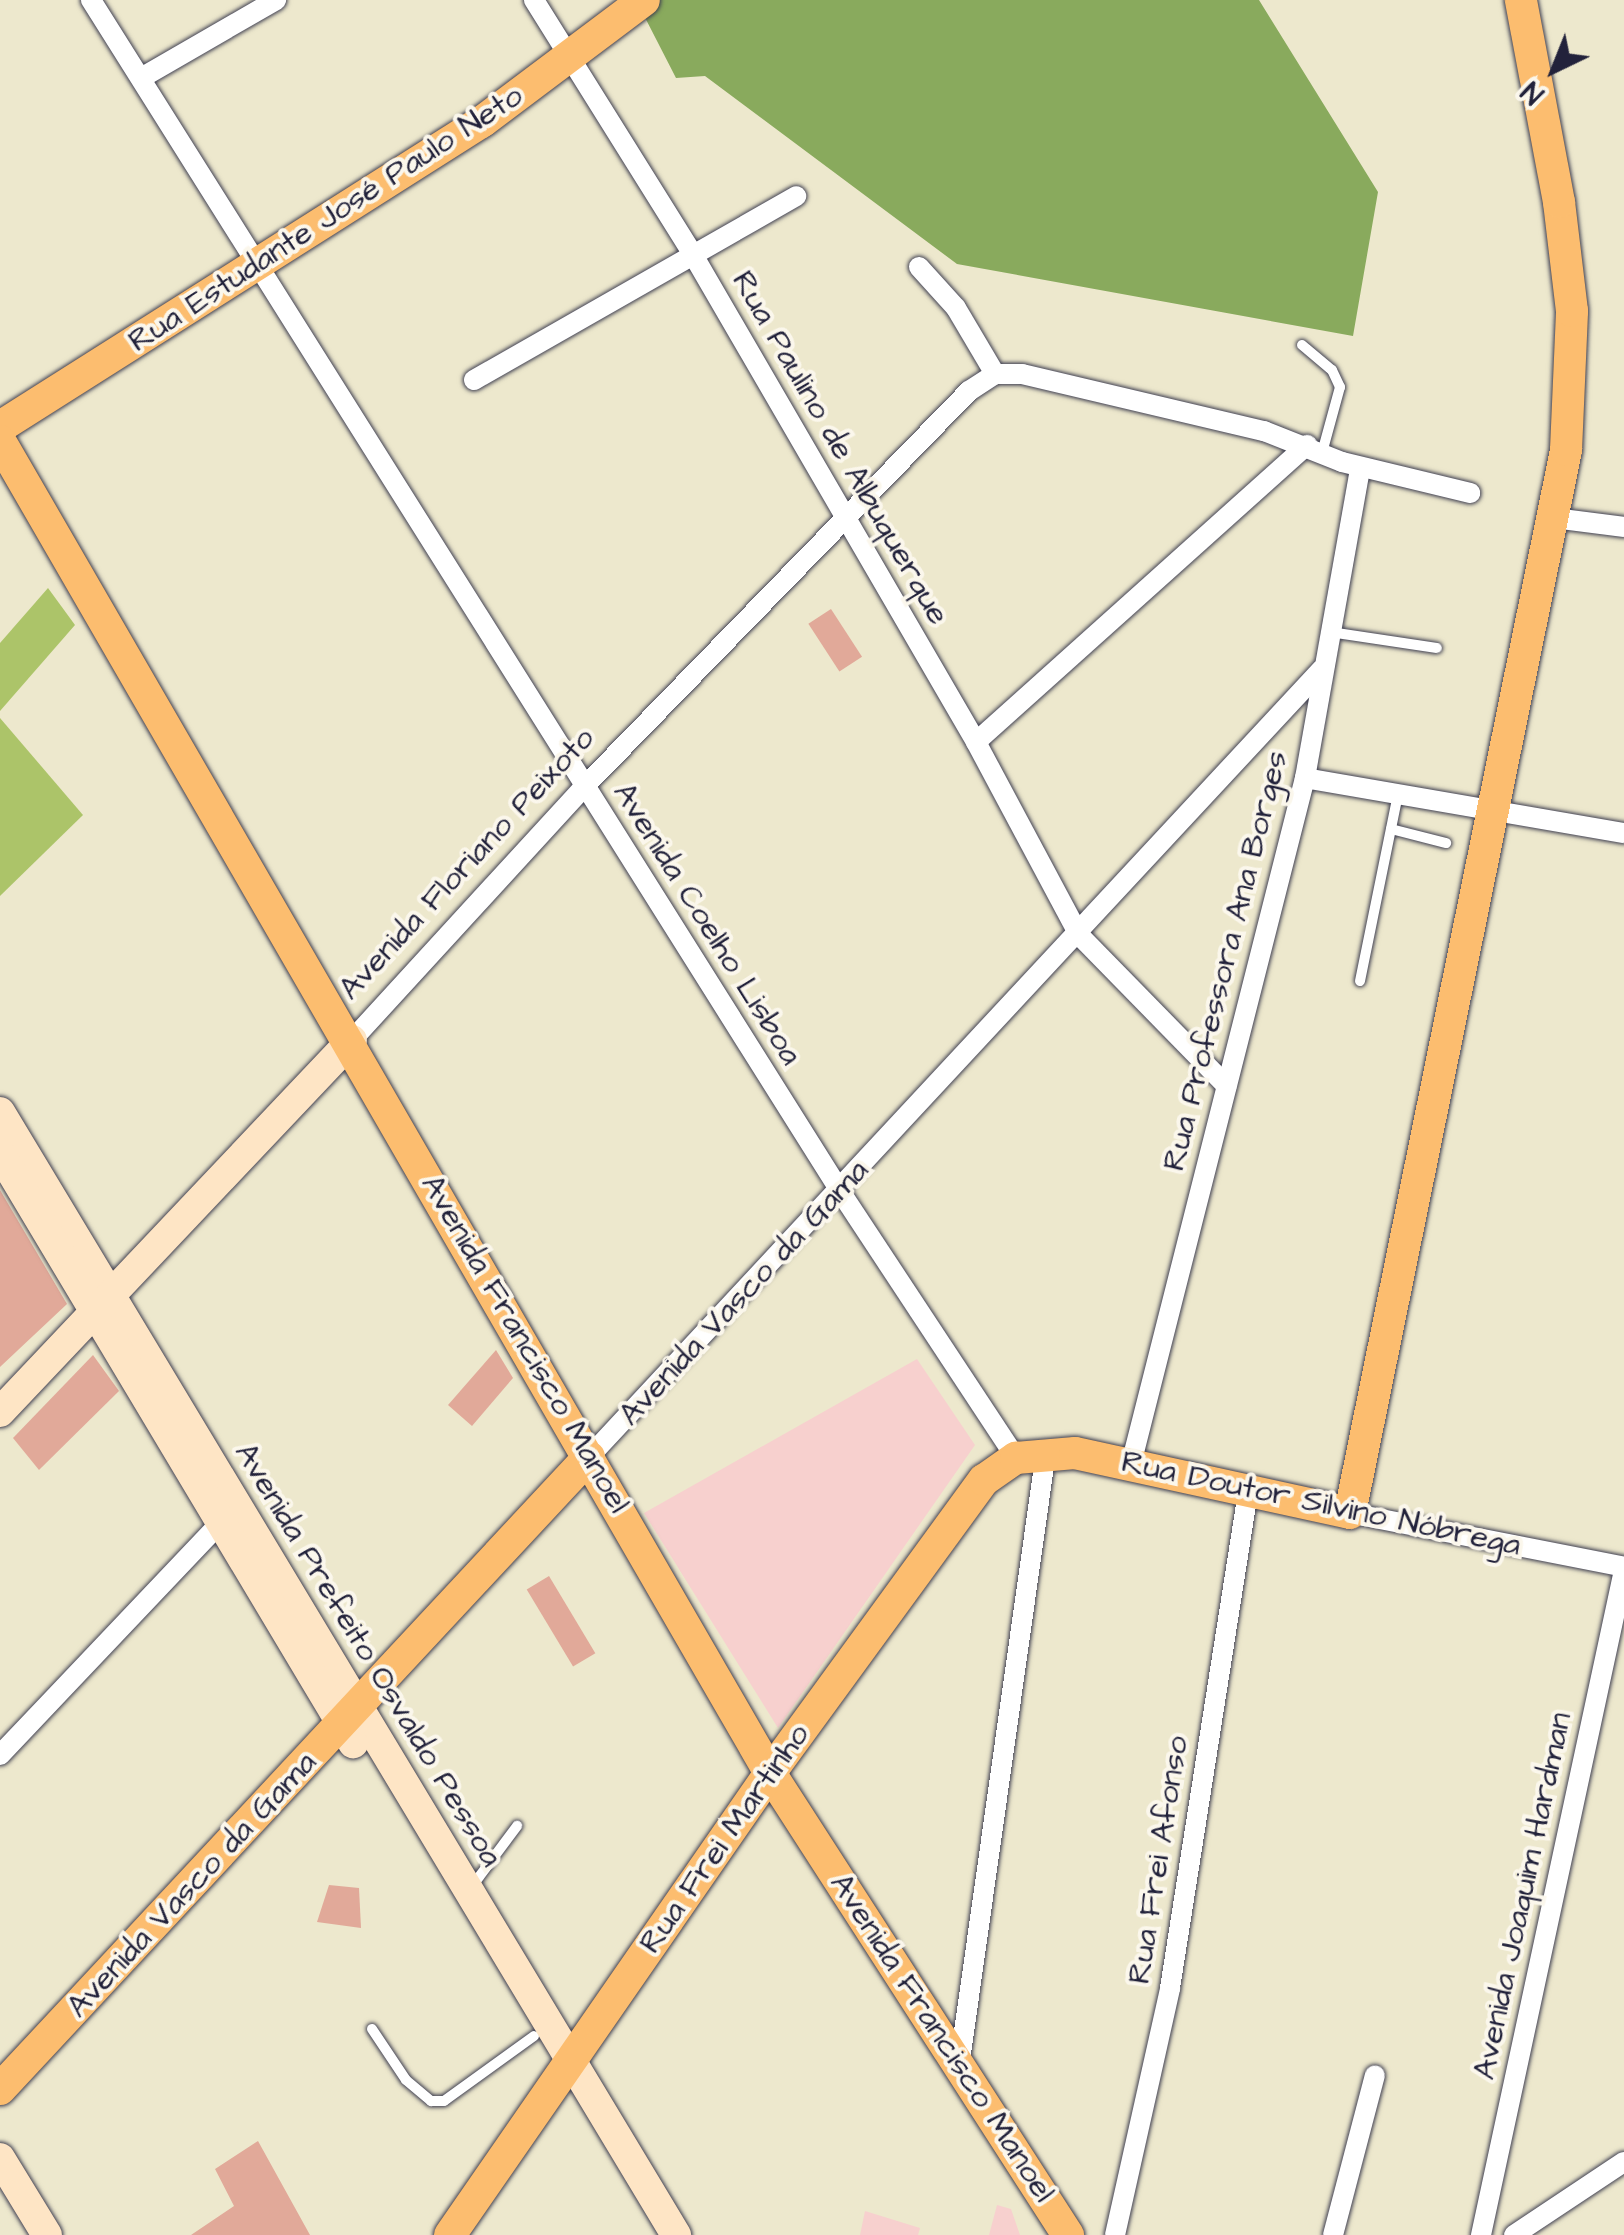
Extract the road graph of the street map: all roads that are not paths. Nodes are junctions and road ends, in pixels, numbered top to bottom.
1 (91, 0) edge
2 (276, 0) edge
3 (534, 0) edge
4 (644, 0) edge
5 (1521, 0) edge
6 (570, 59) junction
7 (141, 78) junction
8 (796, 196) dead end
9 (692, 253) junction
10 (257, 267) junction
11 (918, 267) dead end
12 (1302, 345) dead end
13 (995, 374) junction
14 (474, 380) dead end
15 (0, 426) edge
16 (0, 442) edge
17 (1315, 449) junction
18 (1360, 468) junction
19 (1470, 493) dead end
20 (846, 517) junction
21 (1554, 518) junction
22 (1624, 527) edge
23 (1328, 632) junction
24 (1438, 648) dead end
25 (1322, 669) junction
26 (976, 742) junction
27 (1305, 778) junction
28 (585, 786) junction
29 (1398, 795) junction
30 (1494, 813) junction
31 (1391, 829) junction
32 (1624, 833) edge
33 (1446, 843) dead end
34 (1079, 935) junction
35 (1360, 981) dead end
36 (352, 1040) junction
37 (1227, 1086) junction
38 (0, 1112) edge
39 (0, 1153) edge
40 (840, 1192) junction
41 (62, 1235) junction
42 (104, 1301) junction
43 (0, 1412) edge
44 (1031, 1455) junction
45 (589, 1457) junction
46 (1131, 1464) junction
47 (1248, 1492) junction
48 (1350, 1513) junction
49 (228, 1515) junction
50 (1624, 1569) edge
51 (350, 1717) junction
52 (0, 1755) edge
53 (770, 1773) junction
54 (517, 1826) dead end
55 (469, 1891) junction
56 (372, 2029) dead end
57 (534, 2036) junction
58 (960, 2060) junction
59 (566, 2069) junction
60 (1375, 2075) dead end
61 (0, 2089) edge
62 (0, 2158) edge
63 (1624, 2162) edge
64 (47, 2235) edge
65 (450, 2235) edge
66 (653, 2235) edge
67 (676, 2235) edge
68 (1068, 2235) edge
69 (1115, 2235) edge
70 (1333, 2235) edge
71 (1481, 2235) edge
72 (1514, 2235) edge

1 - 7 street, Avenida Coelho Lisboa
2 - 7 street
3 - 6 street, Rua Paulino de Albuquerque
4 - 6 main road, Rua Estudante José Paulo Neto
5 - 21 main road
6 - 9 street, Rua Paulino de Albuquerque
6 - 10 main road, Rua Estudante José Paulo Neto
7 - 10 street, Avenida Coelho Lisboa
8 - 9 street
9 - 14 street
9 - 20 street, Rua Paulino de Albuquerque
10 - 15 main road, Rua Estudante José Paulo Neto
10 - 28 street, Avenida Coelho Lisboa
11 - 13 street
12 - 17 lane
13 - 17 street
13 - 20 street, Avenida Floriano Peixoto
16 - 36 main road, Avenida Francisco Manoel
17 - 18 street
17 - 26 street
18 - 19 street
18 - 23 street, Rua Professora Ana Borges
20 - 26 street, Rua Paulino de Albuquerque
20 - 28 street, Avenida Floriano Peixoto
21 - 22 street
21 - 30 main road
23 - 24 lane
23 - 25 street, Rua Professora Ana Borges
25 - 27 street, Rua Professora Ana Borges
25 - 34 street, Avenida Vasco da Gama
26 - 34 street, Rua Paulino de Albuquerque
27 - 29 street
27 - 37 street, Rua Professora Ana Borges
28 - 36 street, Avenida Floriano Peixoto
28 - 40 street, Avenida Coelho Lisboa
29 - 30 street
29 - 31 lane
30 - 32 street
30 - 48 main road
31 - 33 lane
31 - 35 lane
34 - 37 street, Rua Paulino de Albuquerque
34 - 40 street, Avenida Vasco da Gama
36 - 42 street, Avenida Floriano Peixoto
36 - 45 main road, Avenida Francisco Manoel
37 - 46 street, Rua Professora Ana Borges
38 - 41 street, Avenida Prefeito Osvaldo Pessoa
39 - 41 street, Avenida Prefeito Osvaldo Pessoa
40 - 44 street, Avenida Coelho Lisboa
40 - 45 street, Avenida Vasco da Gama
41 - 42 street, Avenida Prefeito Osvaldo Pessoa
42 - 43 street, Avenida Floriano Peixoto
42 - 49 street, Avenida Prefeito Osvaldo Pessoa
44 - 46 main road, Rua Doutor Silvino Nóbrega
44 - 53 main road, Rua Frei Martinho
44 - 58 street
45 - 51 main road, Avenida Vasco da Gama
45 - 53 main road, Avenida Francisco Manoel
46 - 47 main road, Rua Doutor Silvino Nóbrega
47 - 48 main road, Rua Doutor Silvino Nóbrega
47 - 69 street, Rua Frei Afonso
48 - 50 street, Rua Doutor Silvino Nóbrega
49 - 51 street, Avenida Prefeito Osvaldo Pessoa
49 - 52 street
50 - 71 street, Avenida Joaquim Hardman
51 - 55 street, Avenida Prefeito Osvaldo Pessoa
51 - 57 street, Avenida Prefeito Osvaldo Pessoa
51 - 61 main road, Avenida Vasco da Gama
53 - 58 main road, Avenida Francisco Manoel
53 - 59 main road, Rua Frei Martinho
54 - 55 lane
55 - 59 street, Avenida Prefeito Osvaldo Pessoa
56 - 57 lane
57 - 59 street, Avenida Prefeito Osvaldo Pessoa
58 - 68 main road, Avenida Francisco Manoel
59 - 65 main road, Rua Frei Martinho
59 - 66 street, Avenida Prefeito Osvaldo Pessoa
59 - 67 street, Avenida Prefeito Osvaldo Pessoa
60 - 70 street
62 - 64 street
63 - 72 street

